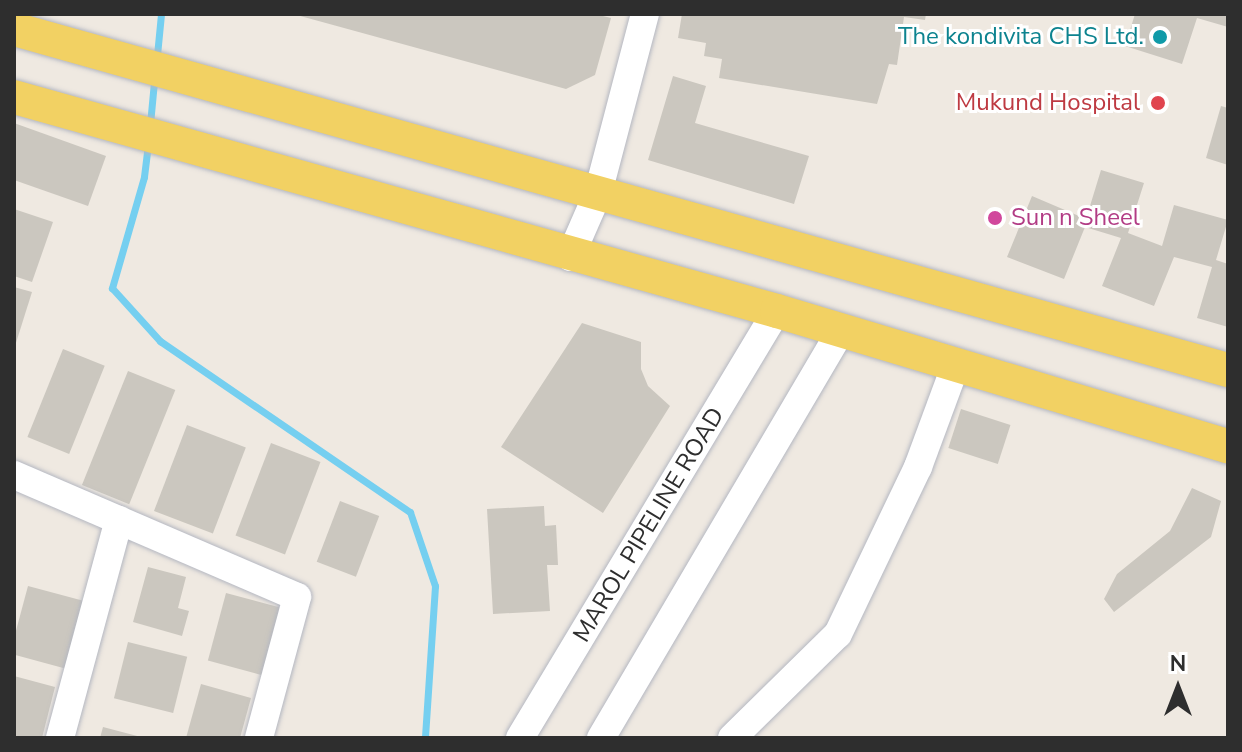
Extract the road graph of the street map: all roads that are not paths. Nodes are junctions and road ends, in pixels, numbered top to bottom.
1 (645, 14) edge
2 (14, 29) edge
3 (14, 97) edge
4 (598, 193) junction
5 (570, 257) junction
6 (777, 311) junction
7 (841, 330) junction
8 (956, 364) junction
9 (1228, 370) edge
10 (1228, 446) edge
11 (14, 475) edge
12 (119, 520) junction
13 (60, 738) edge
14 (259, 738) edge
15 (520, 738) edge
16 (601, 738) edge
17 (732, 738) edge

1 - 4 street
2 - 4 main road
3 - 5 main road
4 - 5 street
4 - 9 main road
5 - 6 main road
6 - 7 main road
6 - 15 street, MAROL PIPELINE ROAD
7 - 8 main road
7 - 16 street
8 - 10 main road
8 - 17 street
11 - 12 street
12 - 13 street
12 - 14 street

